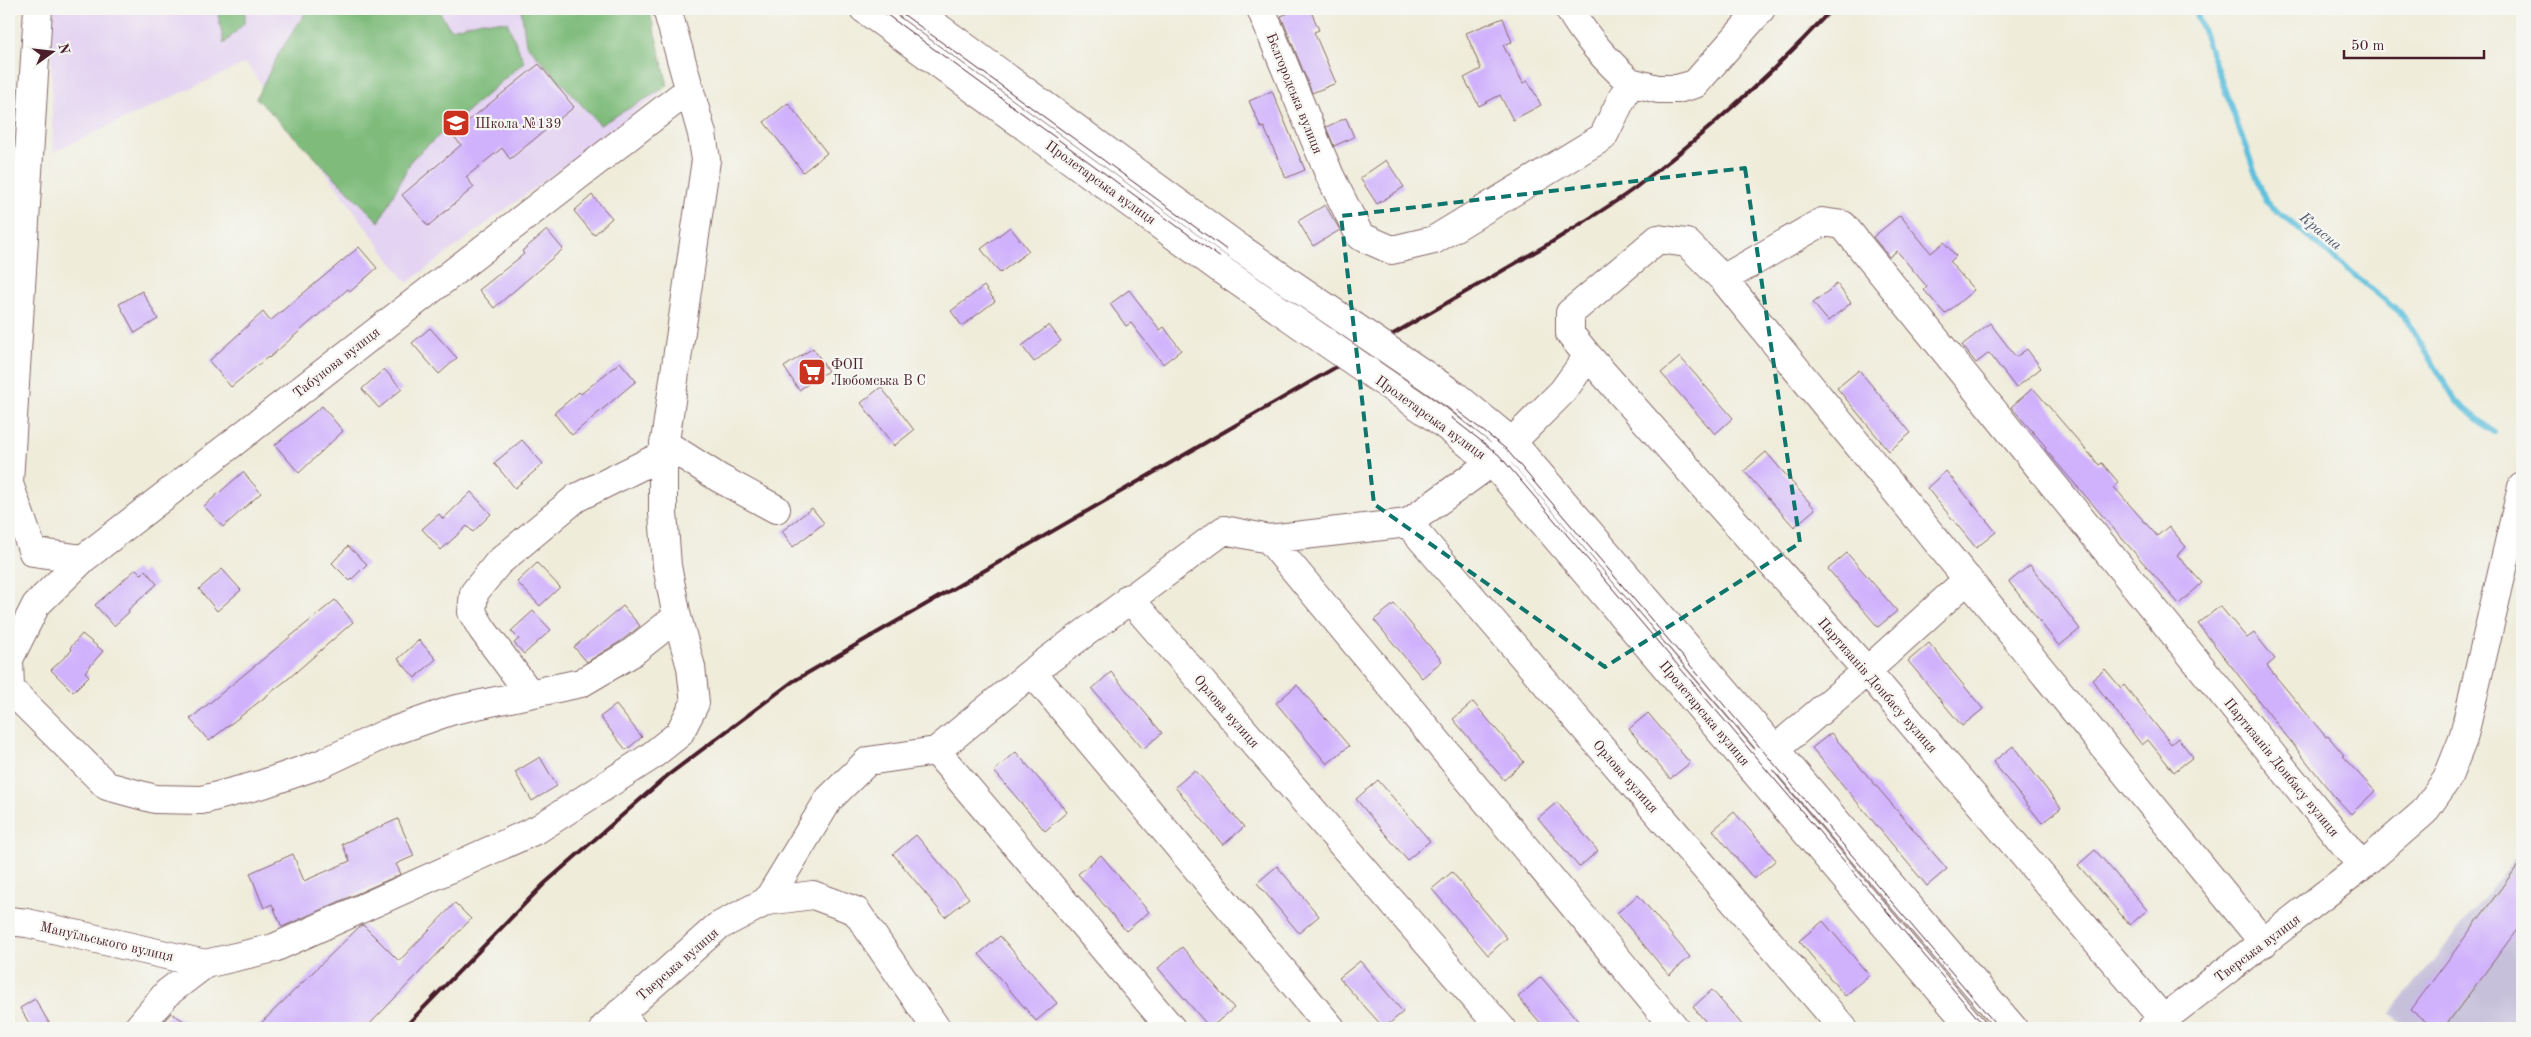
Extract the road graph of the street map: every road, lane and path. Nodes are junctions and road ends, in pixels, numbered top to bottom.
1 (38, 9) edge
2 (667, 9) edge
3 (864, 9) edge
4 (913, 9) edge
5 (1261, 9) edge
6 (1570, 9) edge
7 (1761, 9) edge
8 (1630, 82) junction
9 (690, 89) junction
10 (1723, 279) junction
11 (1588, 356) junction
12 (1512, 442) junction
13 (664, 449) junction
14 (1492, 462) junction
15 (9, 483) edge
16 (2522, 487) edge
17 (776, 509) dead end
18 (1408, 524) junction
19 (1269, 539) junction
20 (82, 559) junction
21 (1968, 579) junction
22 (1129, 598) junction
23 (677, 617) junction
24 (9, 659) edge
25 (1867, 671) junction
26 (1032, 672) junction
27 (530, 694) junction
28 (1775, 749) junction
29 (936, 751) junction
30 (1752, 769) junction
31 (2362, 866) junction
32 (767, 901) junction
33 (9, 921) edge
34 (2264, 942) junction
35 (205, 964) junction
36 (619, 1023) edge
37 (2158, 1024) edge
38 (138, 1028) edge
39 (936, 1028) edge
40 (1171, 1028) edge
41 (1331, 1028) edge
42 (1501, 1028) edge
43 (1675, 1028) edge
44 (1843, 1028) edge
45 (1972, 1028) edge
46 (2013, 1028) edge

1 - 15 street
2 - 9 street
3 - 14 street, Пролетарська вулиця, bridge
4 - 12 street, Пролетарська вулиця, bridge
5 - 8 street, Бєлгородська вулиця
6 - 8 street
7 - 8 street
9 - 13 street
9 - 20 street, Табунова вулиця
10 - 11 street, Партизанів Донбасу вулиця
10 - 21 street
10 - 31 street, Партизанів Донбасу вулиця
11 - 12 street
11 - 25 street, Партизанів Донбасу вулиця
12 - 14 street
12 - 28 street, Пролетарська вулиця
13 - 17 street
13 - 23 street
13 - 27 street
14 - 18 street
14 - 30 street, Пролетарська вулиця
15 - 20 street
16 - 31 street, Тверська вулиця
18 - 19 street
18 - 44 street, Орлова вулиця
19 - 22 street
19 - 43 street
20 - 24 street, Табунова вулиця
21 - 25 street
21 - 34 street
22 - 26 street
22 - 42 street, Орлова вулиця
23 - 27 street
23 - 35 street
24 - 27 street
25 - 28 street
25 - 37 street, Партизанів Донбасу вулиця
26 - 29 street
26 - 41 street
28 - 30 street
28 - 46 street, Пролетарська вулиця
29 - 32 street
29 - 40 street
30 - 45 street, Пролетарська вулиця
31 - 34 street, Тверська вулиця
32 - 36 street, Тверська вулиця
32 - 39 street, Тверська вулиця
33 - 35 street, Мануїльського вулиця
34 - 37 street, Тверська вулиця
35 - 38 street

